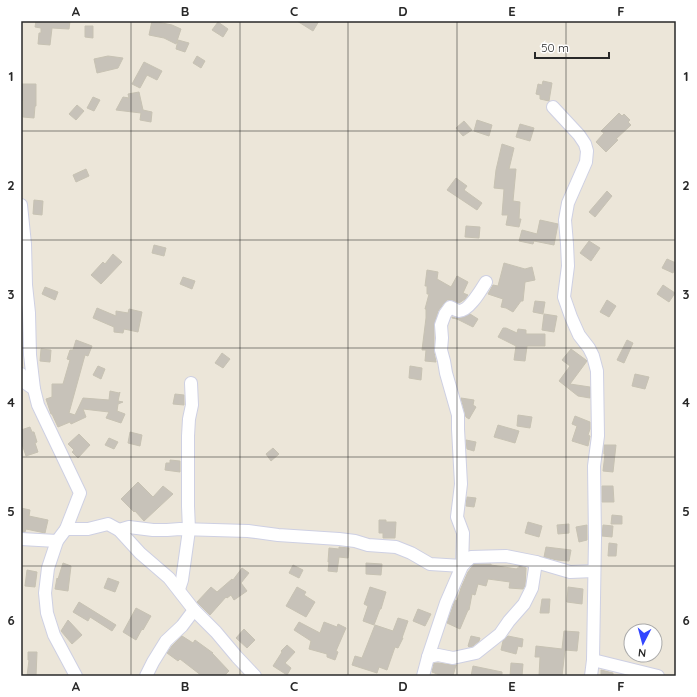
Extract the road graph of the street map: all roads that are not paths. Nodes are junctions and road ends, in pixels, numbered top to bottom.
1 (553, 107) dead end
2 (21, 205) edge
3 (486, 282) dead end
4 (21, 374) edge
5 (191, 383) dead end
6 (34, 389) junction
7 (66, 529) junction
8 (119, 530) junction
9 (190, 530) junction
10 (21, 539) edge
11 (57, 541) junction
12 (536, 562) junction
13 (462, 566) junction
14 (594, 571) junction
15 (179, 589) junction
16 (194, 610) junction
17 (428, 657) junction
18 (593, 660) junction
19 (76, 676) edge
20 (146, 676) edge
21 (255, 676) edge
22 (423, 676) edge
23 (591, 676) edge
24 (658, 676) edge

1 - 14 street
2 - 6 street
3 - 13 street
4 - 6 street
5 - 9 street
6 - 7 street
7 - 8 street
7 - 11 street
8 - 9 street
8 - 15 street
9 - 13 street
9 - 15 street
10 - 11 street
11 - 19 street
12 - 13 street
12 - 14 street
12 - 17 street
13 - 17 street
14 - 18 street
15 - 16 street
16 - 20 street
16 - 21 street
17 - 22 street
18 - 23 street
18 - 24 street

